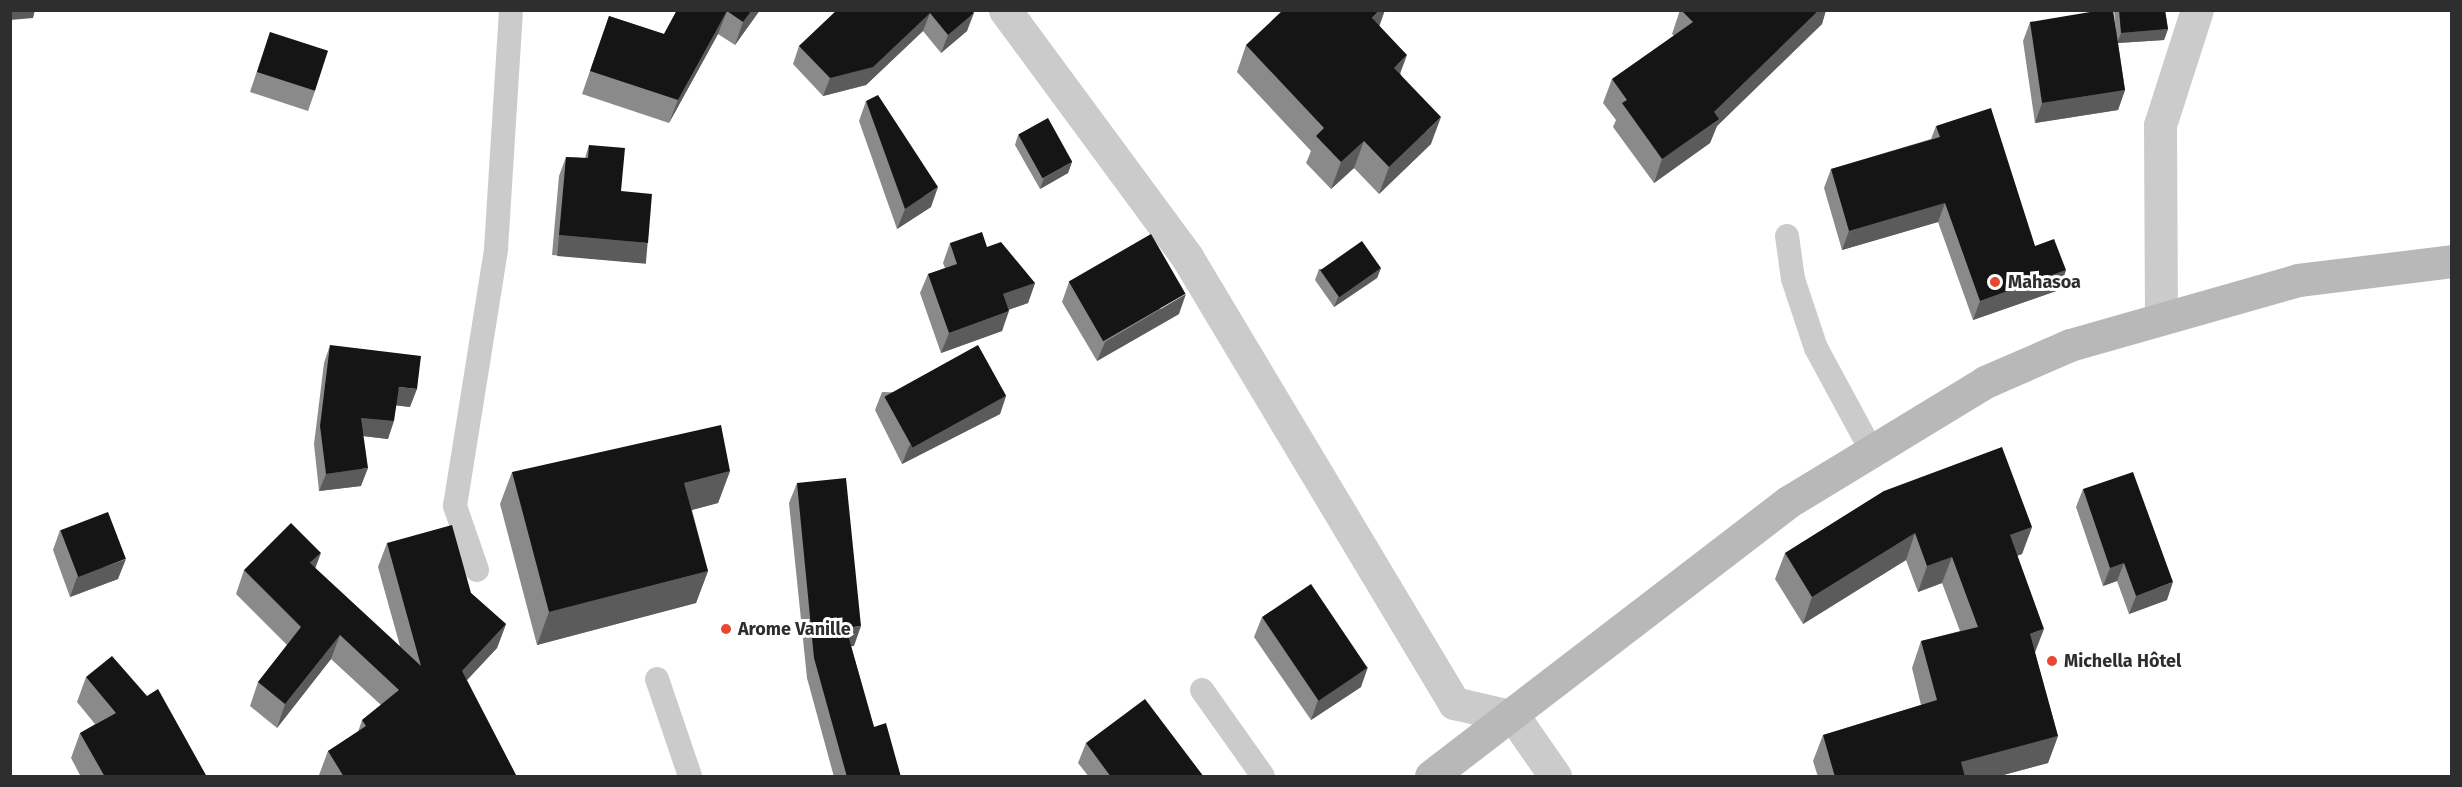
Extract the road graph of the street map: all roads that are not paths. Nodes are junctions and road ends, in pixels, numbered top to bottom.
1 (511, 10) edge
2 (1005, 10) edge
3 (2197, 10) edge
4 (1787, 236) dead end
5 (2451, 261) edge
6 (2161, 317) junction
7 (1870, 448) junction
8 (477, 570) dead end
9 (657, 679) dead end
10 (1202, 690) dead end
11 (1514, 717) junction
12 (690, 777) edge
13 (1263, 777) edge
14 (1431, 777) edge
15 (1556, 777) edge

1 - 8 lane
2 - 11 street
3 - 6 street
4 - 7 lane
5 - 6 main road
6 - 7 main road
7 - 11 main road
9 - 12 lane
10 - 13 lane
11 - 14 main road
11 - 15 street

